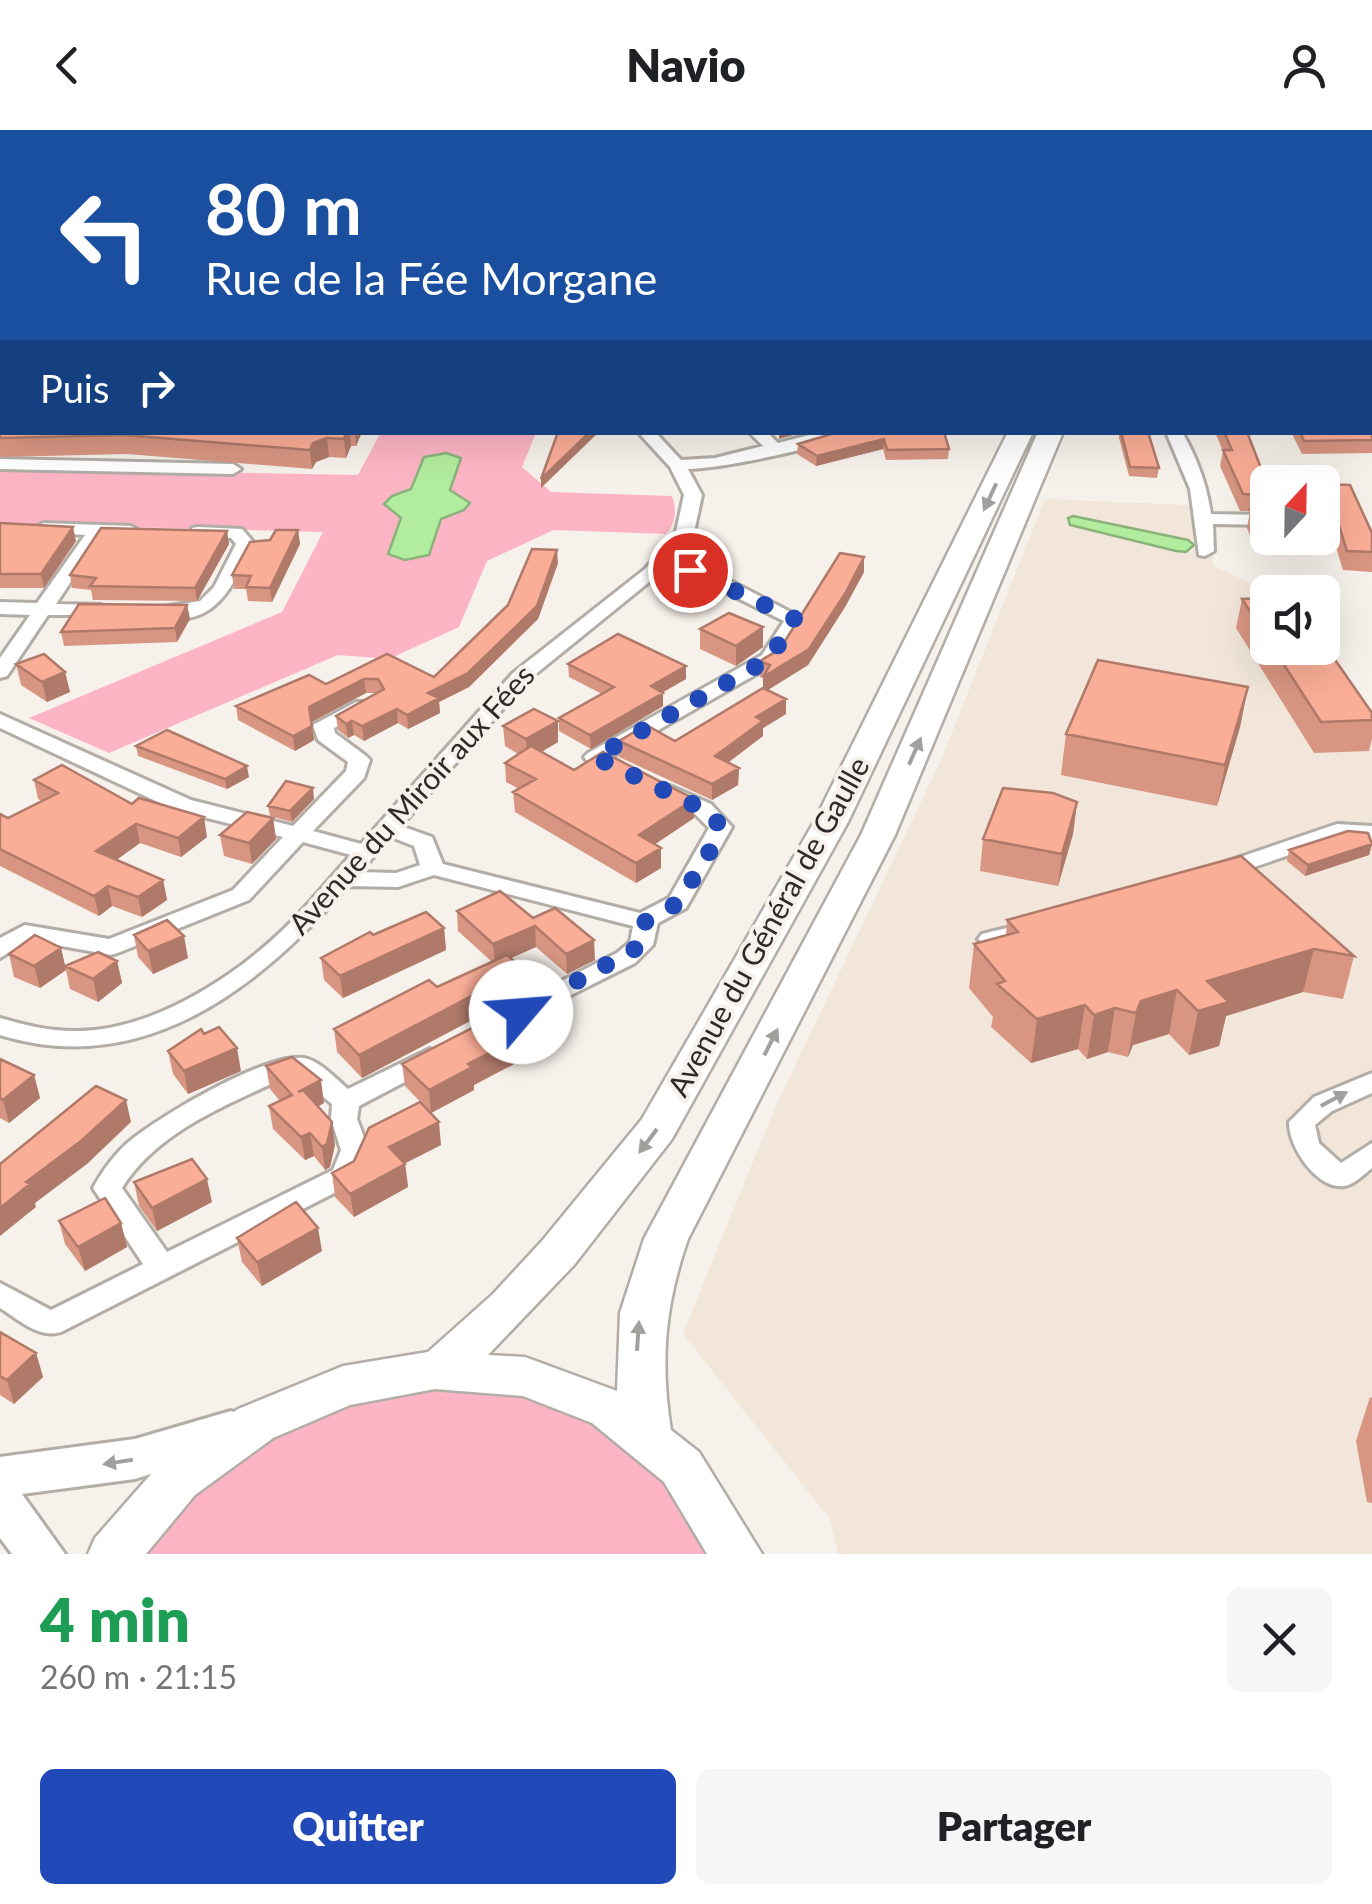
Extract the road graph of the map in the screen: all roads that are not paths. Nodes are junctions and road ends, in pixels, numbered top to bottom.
1 (649, 435) edge
2 (759, 435) edge
3 (832, 435) edge
4 (1020, 435) edge
5 (1050, 435) edge
6 (1176, 435) edge
7 (776, 450) junction
8 (0, 464) edge
9 (677, 465) junction
10 (234, 470) dead end
11 (1204, 518) junction
12 (1250, 519) edge
13 (43, 528) edge
14 (97, 530) junction
15 (156, 532) edge
16 (176, 532) edge
17 (1205, 551) dead end
18 (661, 563) junction
19 (0, 608) edge
20 (41, 610) junction
21 (0, 672) edge
22 (373, 701) edge
23 (0, 720) edge
24 (388, 828) junction
25 (1372, 833) edge
26 (298, 834) junction
27 (367, 852) junction
28 (433, 868) junction
29 (344, 879) junction
30 (1197, 880) edge
31 (1064, 920) edge
32 (645, 922) junction
33 (990, 939) edge
34 (0, 950) edge
35 (0, 1026) edge
36 (1372, 1082) edge
37 (346, 1101) junction
38 (1372, 1153) edge
39 (162, 1268) junction
40 (0, 1294) edge
41 (440, 1370) junction
42 (245, 1426) junction
43 (647, 1433) junction
44 (0, 1477) edge
45 (0, 1502) edge
46 (739, 1553) edge
47 (41, 1554) edge
48 (114, 1554) edge

1 - 9 street, Avenue du Miroir aux Fées
2 - 7 street
3 - 7 street
4 -> 41 main road, Avenue du Général de Gaulle
43 -> 5 main road, Avenue du Général de Gaulle
6 - 11 street
7 - 9 street
8 - 10 street
9 - 18 street, Avenue du Miroir aux Fées
11 - 12 street
11 - 17 street
13 - 14 street
14 - 15 street
14 - 20 street
16 - 20 street
18 - 24 street, Avenue du Miroir aux Fées
18 - 32 street
19 - 20 street
20 - 21 street
22 - 26 street
23 - 26 street
24 - 27 street, Avenue du Miroir aux Fées
24 - 28 street
25 - 30 street
26 - 27 street
26 - 34 street
27 - 29 street, Avenue du Miroir aux Fées
28 - 29 street
28 - 32 street
29 - 35 street, Avenue du Miroir aux Fées
31 - 33 street
32 - 37 street
38 -> 36 street
37 - 39 street
37 - 39 street
39 - 40 street
41 - 42 main road
41 - 43 main road
42 -> 44 street
42 - 48 main road
43 - 46 main road
45 - 47 street

